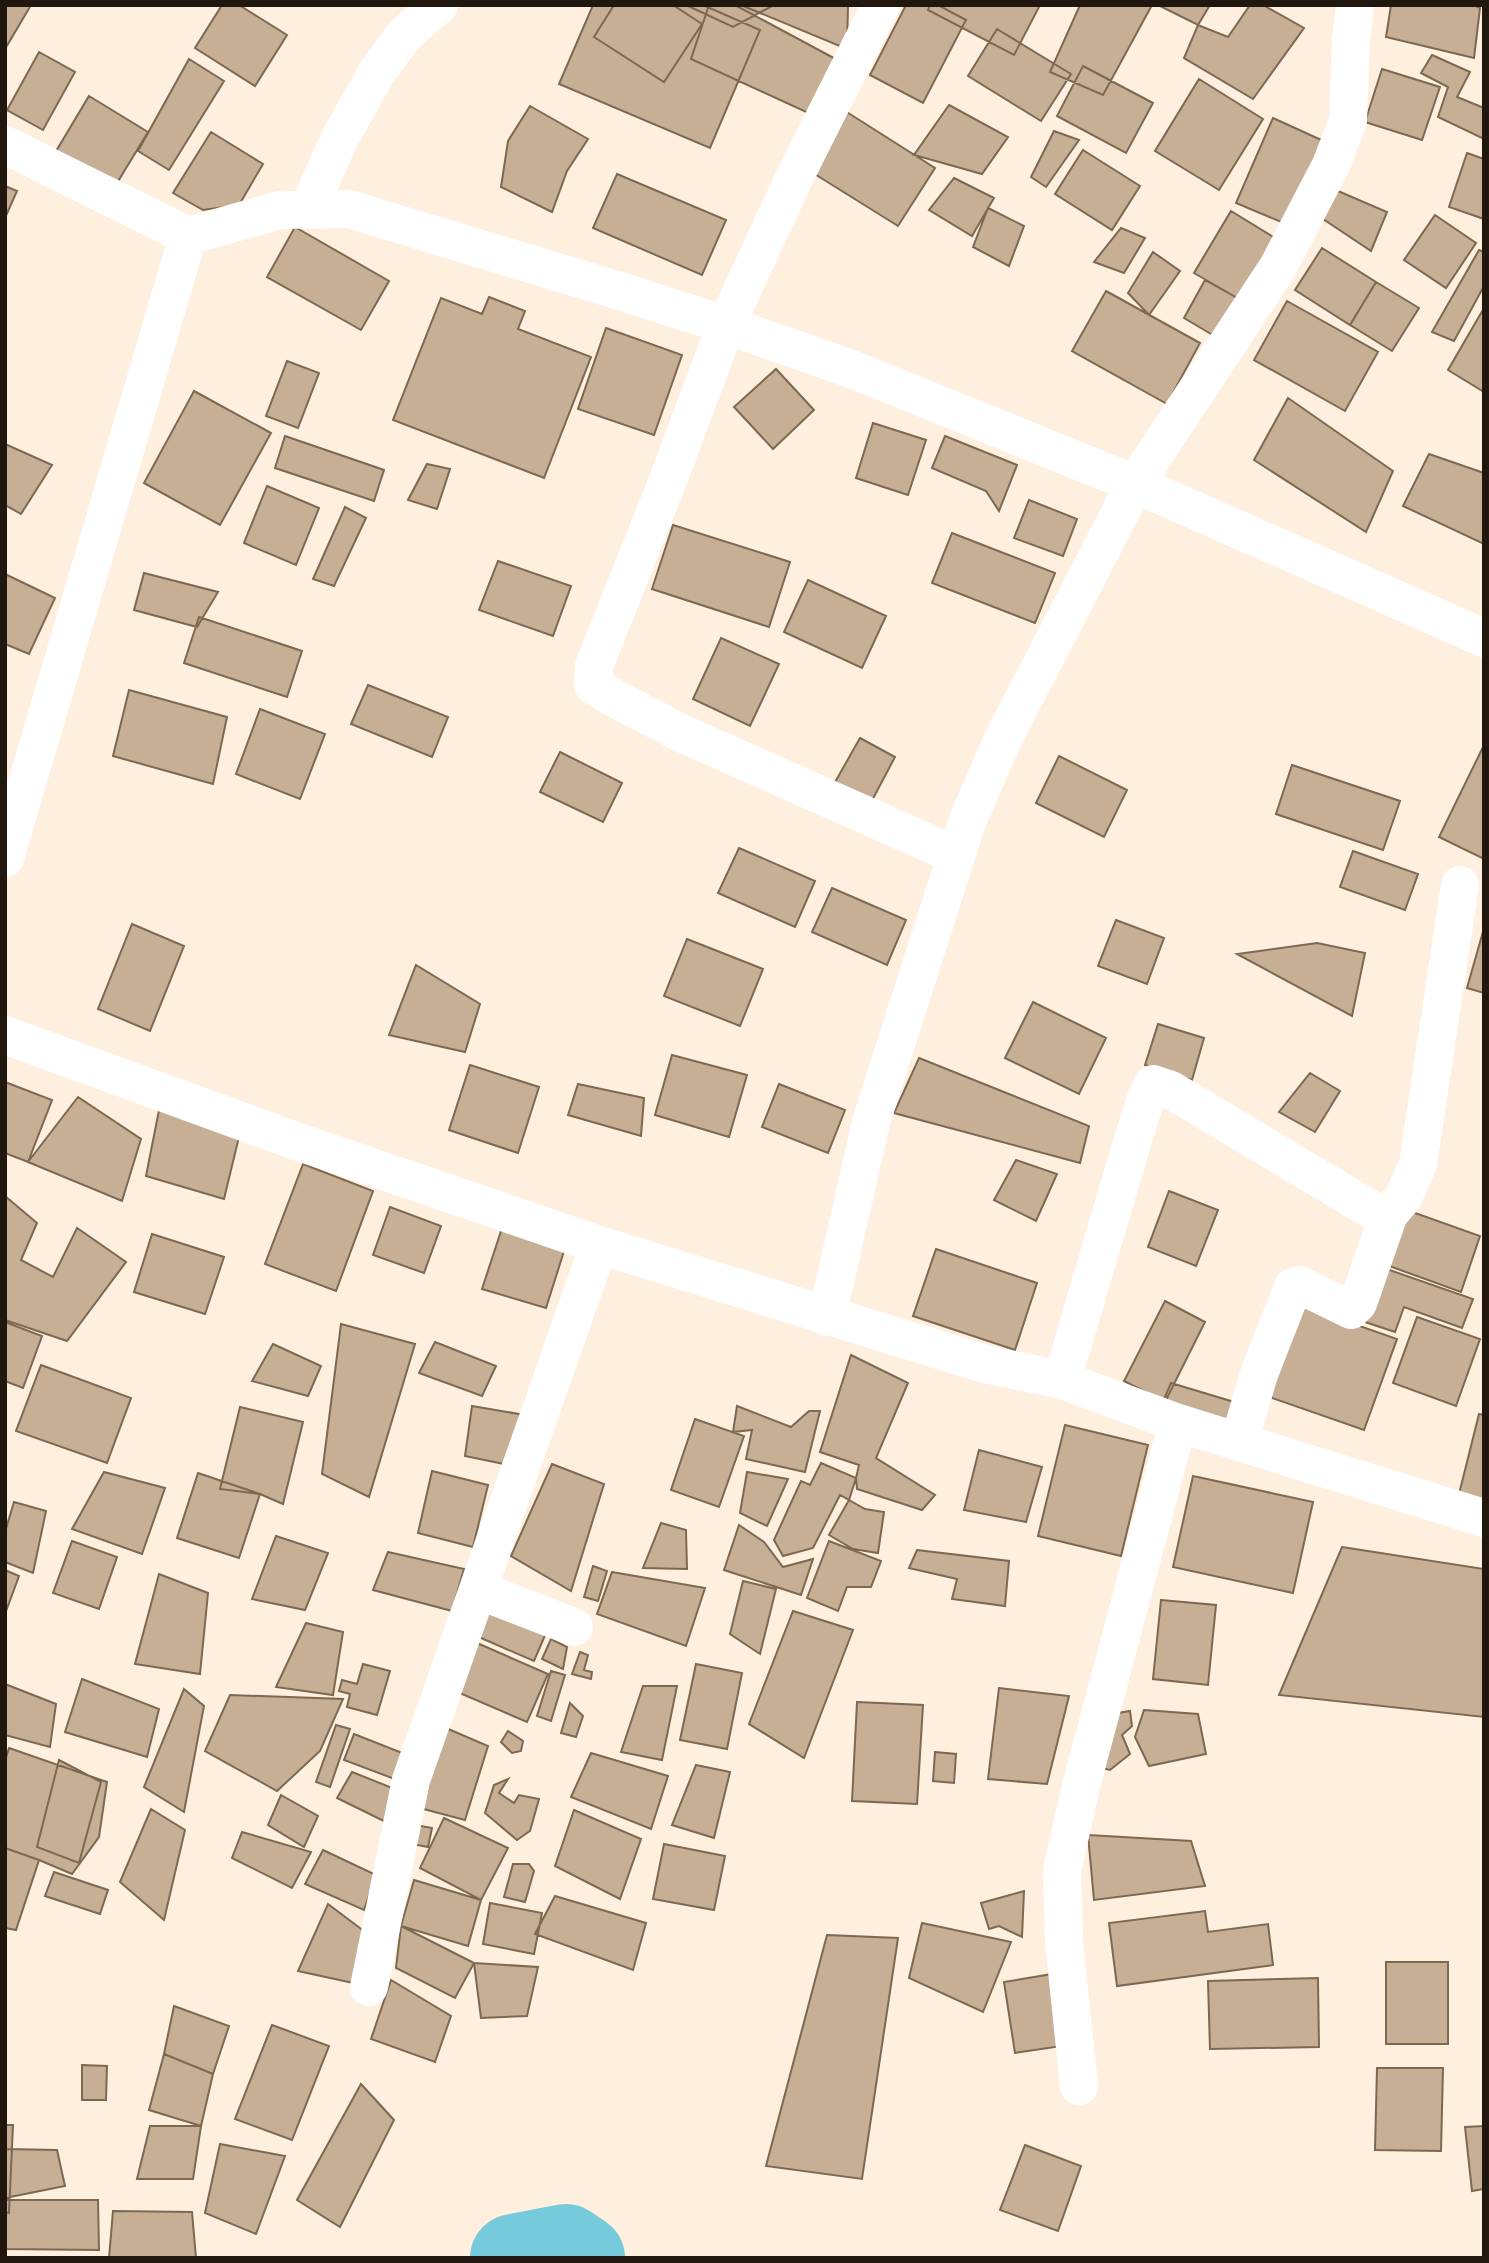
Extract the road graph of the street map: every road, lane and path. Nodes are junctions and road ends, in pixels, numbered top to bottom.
1 (439, 5) edge
2 (881, 5) edge
3 (1353, 22) edge
4 (5, 145) edge
5 (307, 209) junction
6 (188, 236) junction
7 (726, 325) junction
8 (1135, 484) junction
9 (1484, 638) edge
10 (955, 855) junction
11 (5, 858) edge
12 (1460, 885) dead end
13 (5, 1035) edge
14 (1389, 1214) junction
15 (599, 1245) junction
16 (827, 1317) junction
17 (1062, 1380) junction
18 (1178, 1423) junction
19 (1238, 1442) junction
20 (1484, 1518) edge
21 (478, 1590) junction
22 (574, 1627) dead end
23 (369, 1987) dead end
24 (1079, 2086) dead end

1 - 5 street
2 - 7 street
3 - 8 street
4 - 6 street
5 - 6 street
5 - 7 street
6 - 11 street
7 - 8 street
7 - 10 street
8 - 9 street
8 - 10 street
10 - 16 street
12 - 14 street
13 - 15 street
14 - 17 street
14 - 19 street
15 - 16 street
15 - 21 street
16 - 17 street
17 - 18 street
18 - 19 street
18 - 24 street
19 - 20 street
21 - 22 street
21 - 23 street

